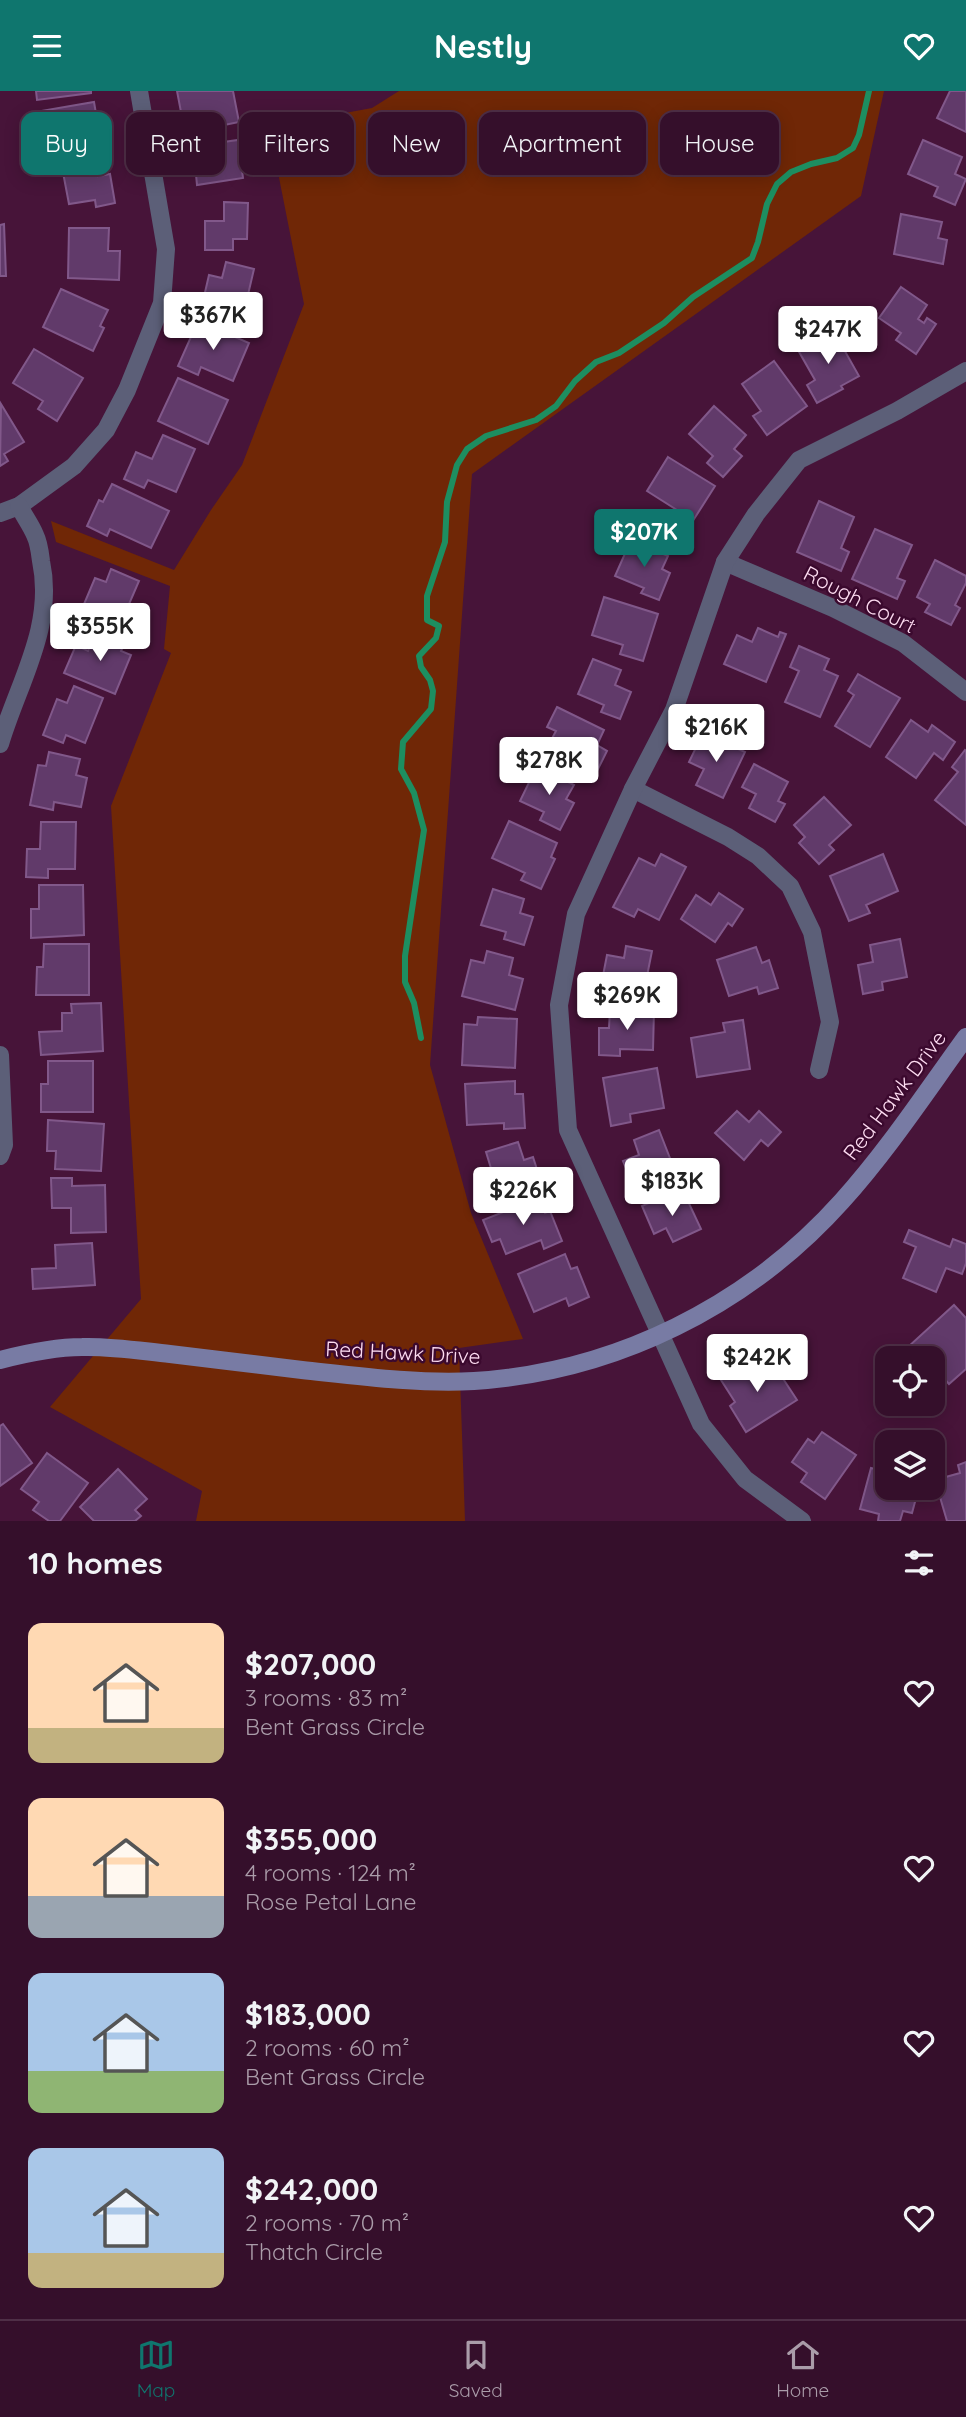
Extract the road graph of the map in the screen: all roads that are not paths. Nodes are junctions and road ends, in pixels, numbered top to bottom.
1 (139, 91) edge
2 (966, 371) edge
3 (19, 506) junction
4 (0, 513) edge
5 (725, 562) junction
6 (966, 692) edge
7 (0, 744) edge
8 (633, 789) junction
9 (966, 1037) edge
10 (0, 1055) edge
11 (819, 1070) dead end
12 (0, 1156) edge
13 (661, 1335) junction
14 (0, 1360) edge
15 (802, 1521) edge

1 - 3 street
2 - 5 street
3 - 4 street
3 - 7 street
5 - 6 street, Rough Court
5 - 8 street
8 - 11 street
8 - 13 street
9 - 13 street, Red Hawk Drive
10 - 12 street
13 - 14 street, Red Hawk Drive
13 - 15 street

